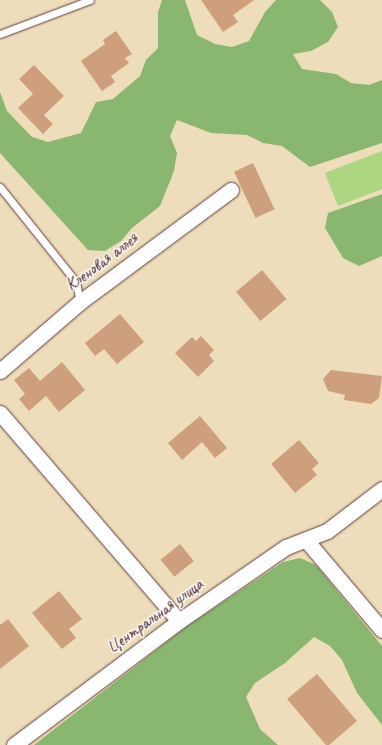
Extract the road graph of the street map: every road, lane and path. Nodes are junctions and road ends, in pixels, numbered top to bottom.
1 (90, 0) edge
2 (0, 34) edge
3 (0, 187) edge
4 (231, 190) dead end
5 (80, 302) junction
6 (0, 371) edge
7 (0, 413) edge
8 (382, 489) edge
9 (306, 540) junction
10 (179, 621) junction
11 (382, 630) edge
12 (14, 745) edge

1 - 2 lane
3 - 5 lane
4 - 5 street, Кленовая аллея
5 - 6 street, Кленовая аллея
7 - 10 street
8 - 9 street, Центральная улица
9 - 10 street, Центральная улица
9 - 11 street
10 - 12 street, Центральная улица

